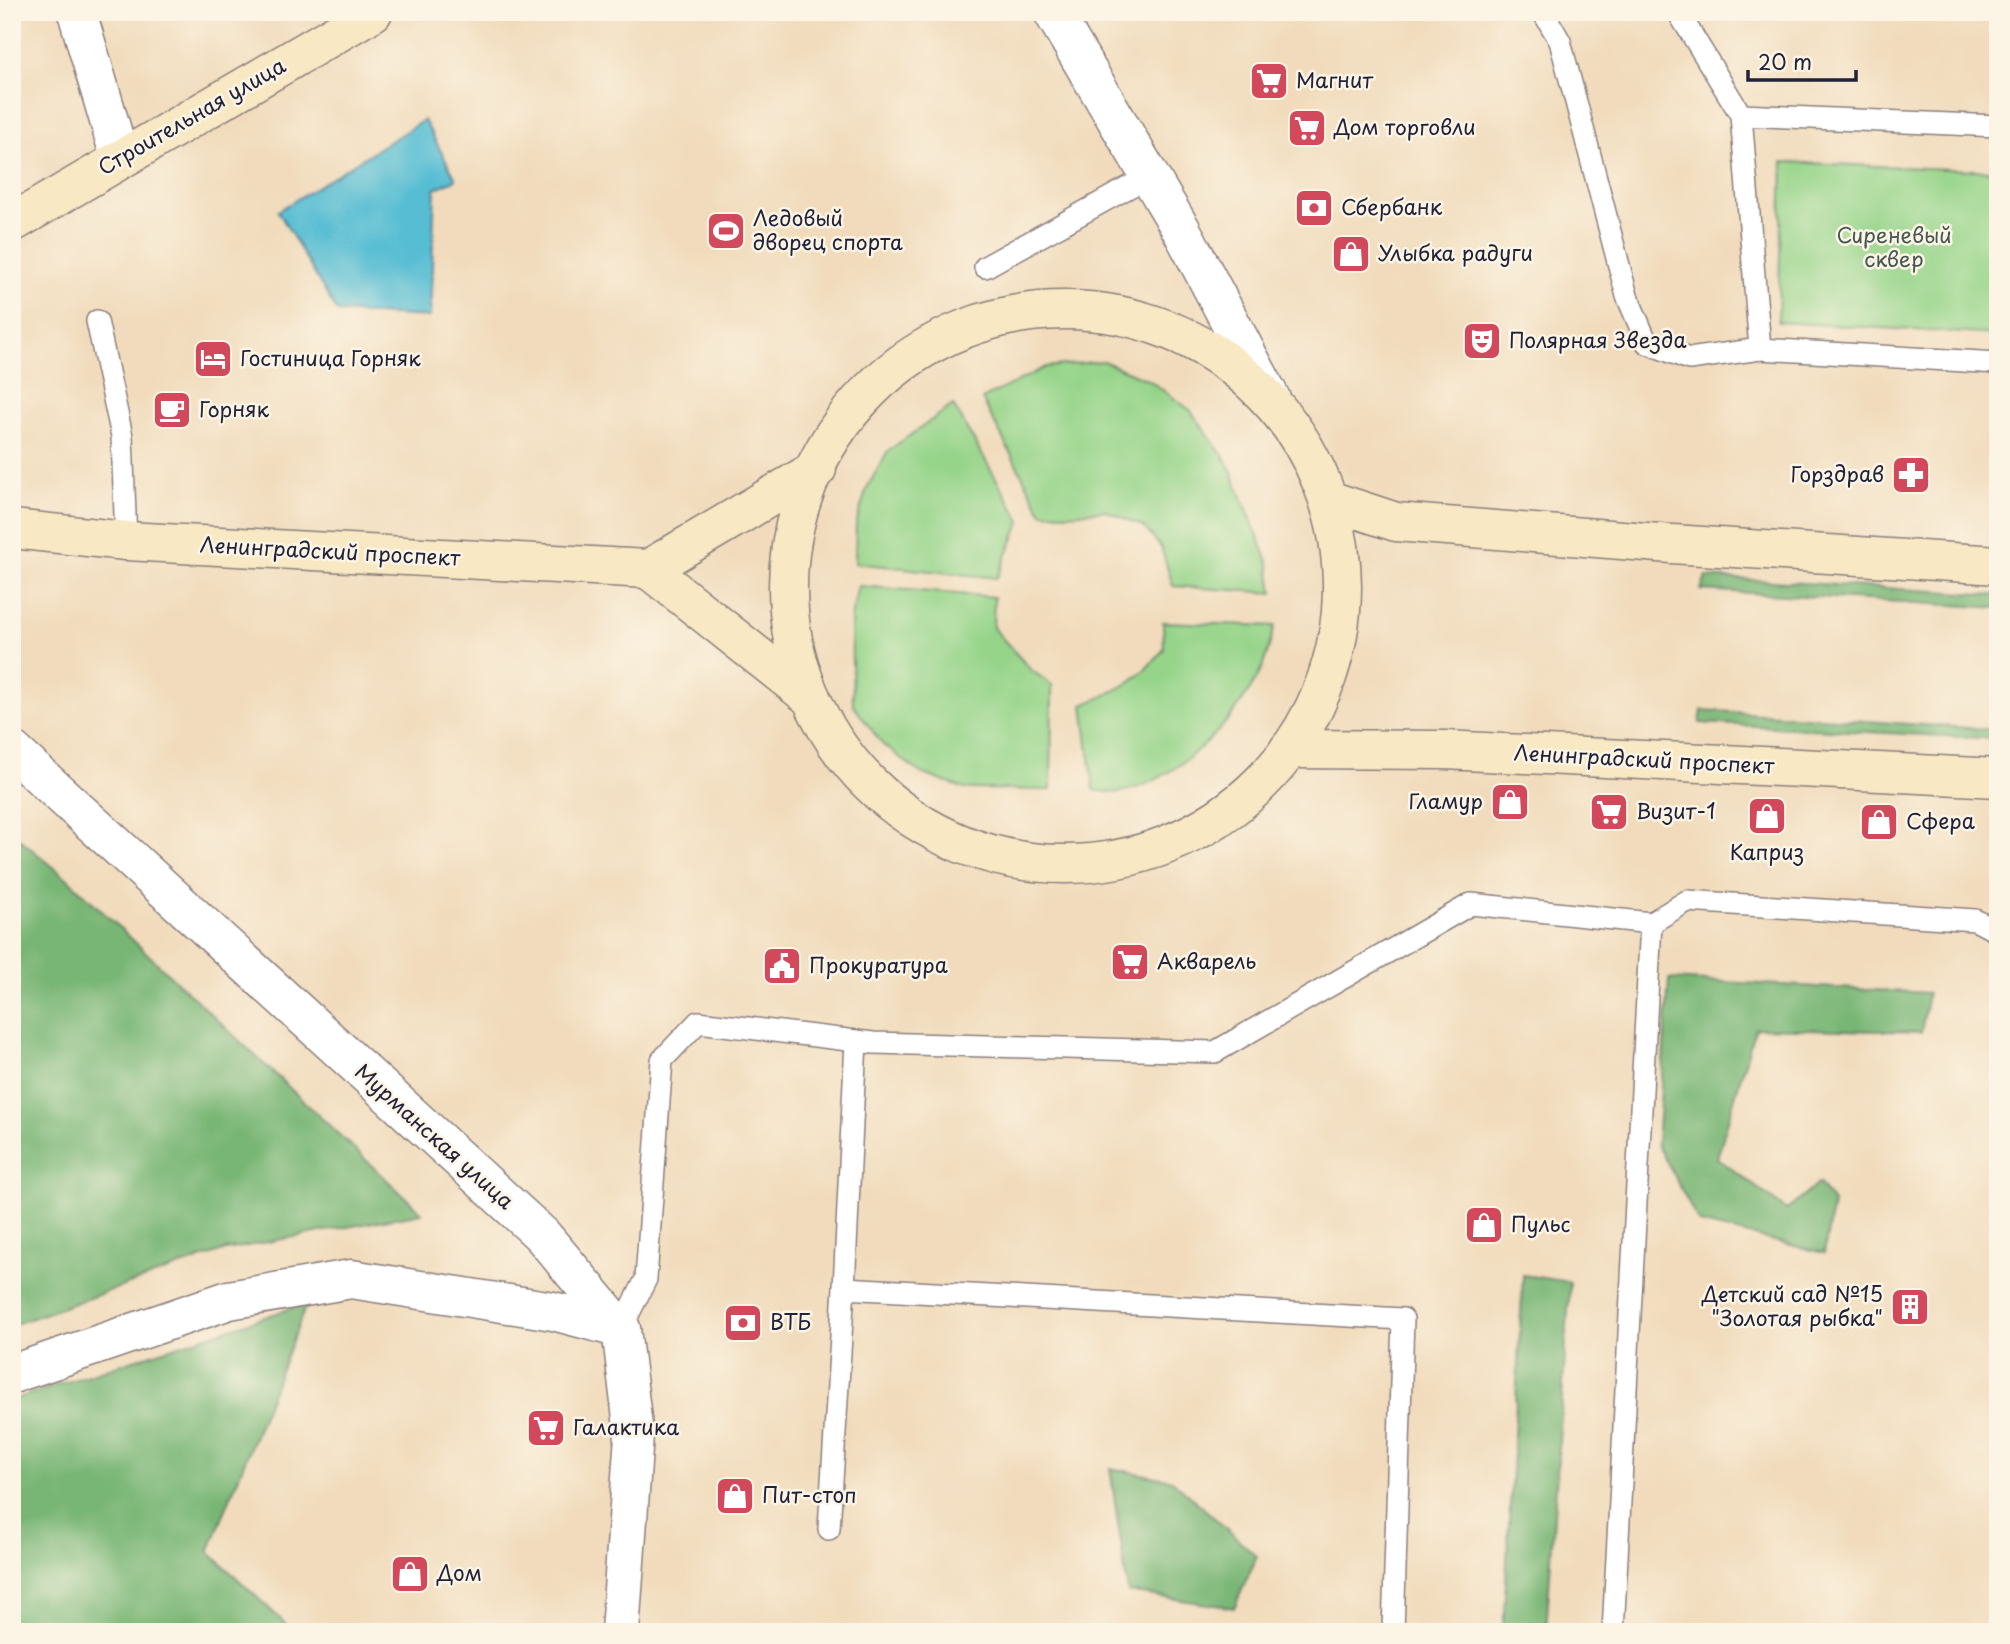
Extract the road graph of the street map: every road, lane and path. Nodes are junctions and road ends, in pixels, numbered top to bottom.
1 (76, 12) edge
2 (373, 12) edge
3 (1053, 12) edge
4 (1543, 12) edge
5 (1678, 12) edge
6 (1741, 115) junction
7 (1998, 126) edge
8 (120, 158) junction
9 (1149, 176) junction
10 (12, 223) edge
11 (985, 267) dead end
12 (97, 321) dead end
13 (1760, 349) junction
14 (1998, 363) edge
15 (1271, 399) junction
16 (817, 470) junction
17 (1329, 500) junction
18 (12, 529) edge
19 (126, 541) junction
20 (1998, 565) edge
21 (648, 569) junction
22 (811, 698) junction
23 (1289, 748) junction
24 (12, 750) edge
25 (1998, 778) edge
26 (1651, 923) junction
27 (1998, 932) edge
28 (856, 1041) junction
29 (844, 1288) junction
30 (621, 1329) junction
31 (12, 1374) edge
32 (829, 1529) dead end
33 (620, 1632) edge
34 (1393, 1632) edge
35 (1613, 1632) edge

1 - 8 street
2 - 8 street, Строительная улица
3 - 9 street
4 - 13 lane
5 - 6 lane
6 - 7 lane
6 - 13 lane
8 - 10 street, Строительная улица
9 - 11 lane
9 - 15 street
12 - 19 lane
13 - 14 lane
15 - 16 street
15 - 17 street
16 - 21 street
16 - 22 street
17 - 20 street
17 - 23 street
18 - 19 street, Ленинградский проспект
19 - 21 street, Ленинградский проспект
21 - 22 street
22 - 23 street
23 - 25 street, Ленинградский проспект
24 - 30 street, Мурманская улица
26 - 27 lane
26 - 28 lane
26 - 35 lane
28 - 29 lane
28 - 30 lane
29 - 32 lane
29 - 34 lane
30 - 31 street
30 - 33 street

